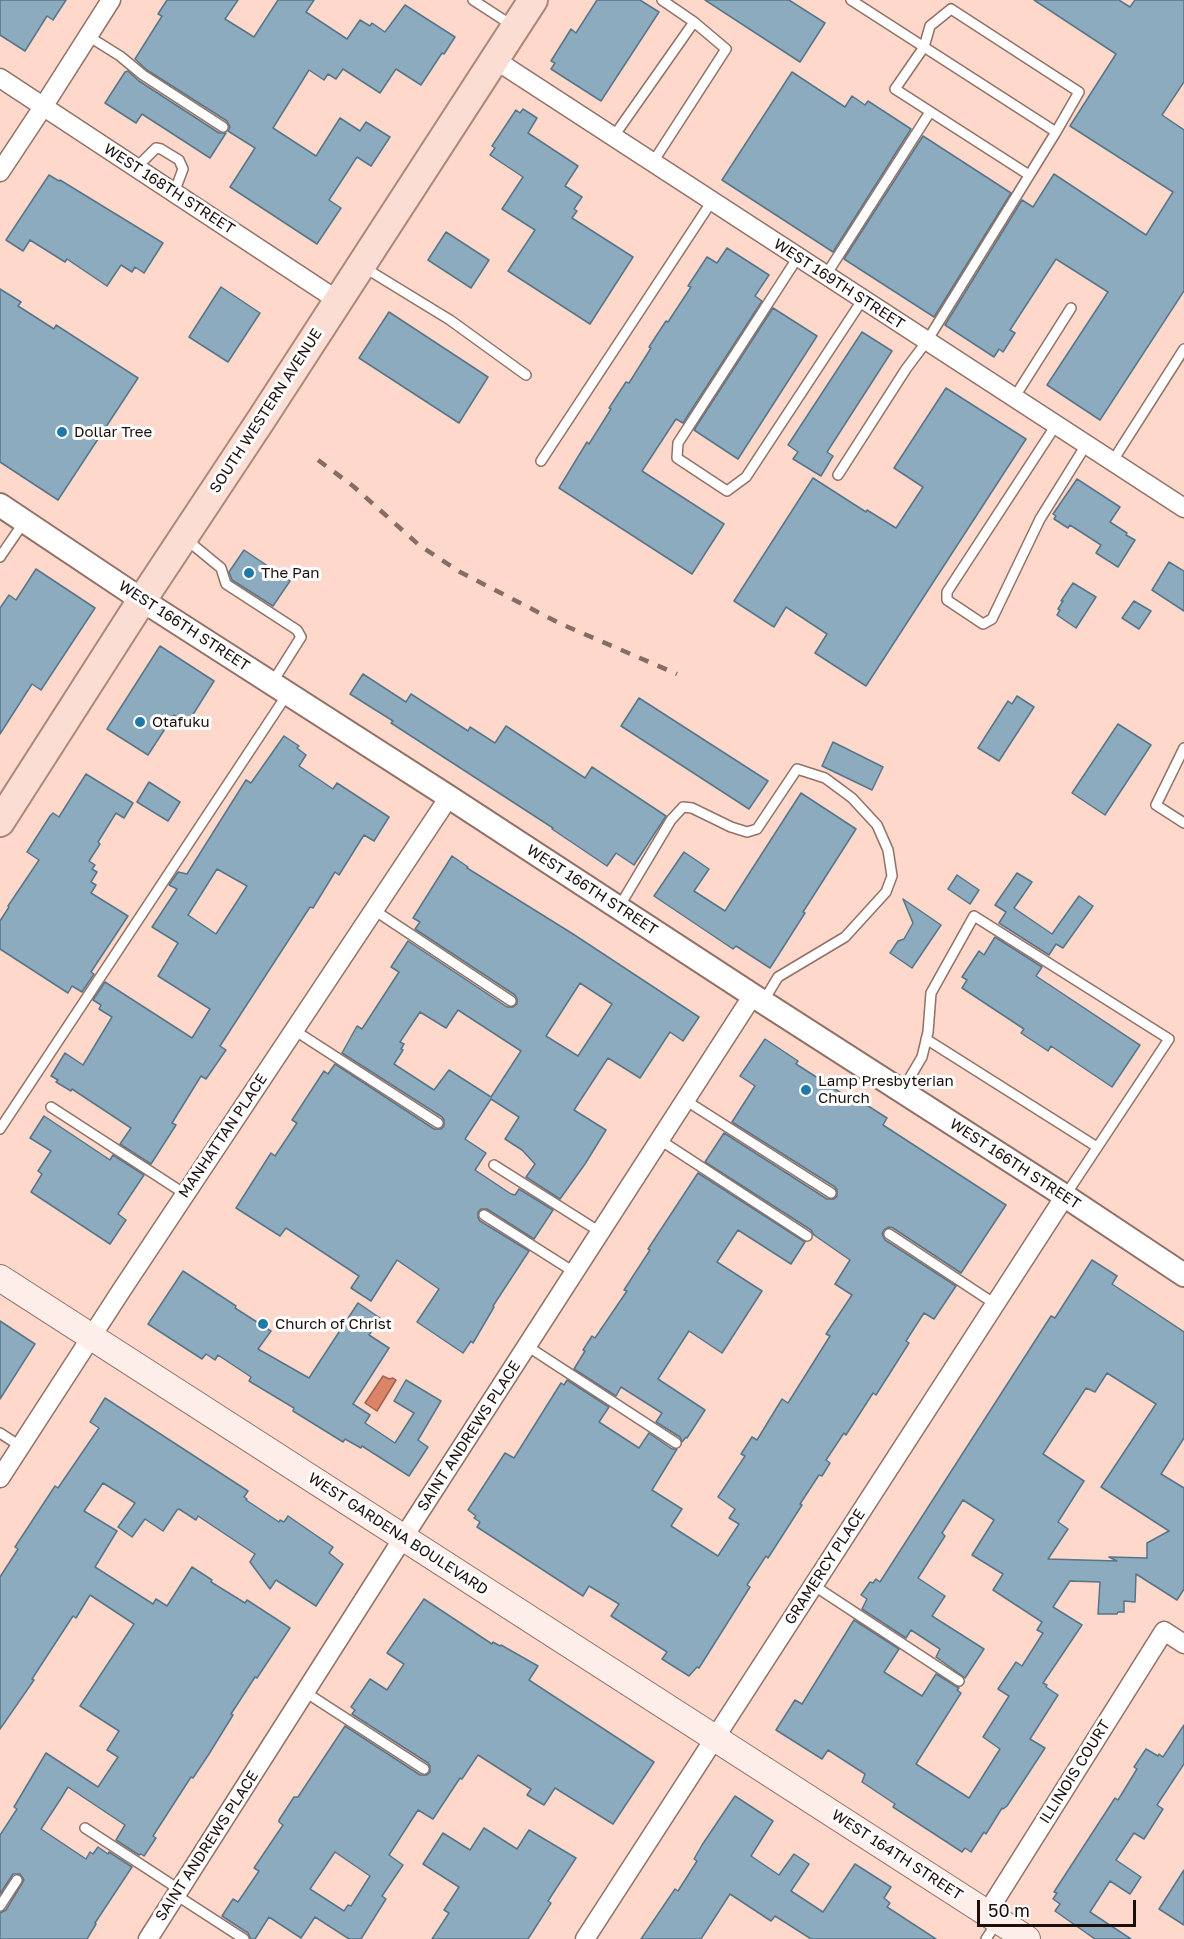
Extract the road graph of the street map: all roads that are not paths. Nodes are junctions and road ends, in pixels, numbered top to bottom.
1 (111, 0) edge
2 (473, 0) edge
3 (533, 0) edge
4 (662, 0) edge
5 (851, 0) edge
6 (694, 22) junction
7 (515, 27) junction
8 (88, 36) junction
9 (924, 47) junction
10 (494, 59) junction
11 (0, 78) edge
12 (43, 107) junction
13 (930, 112) junction
14 (224, 128) dead end
15 (1056, 132) junction
16 (614, 136) junction
17 (653, 162) junction
18 (136, 168) junction
19 (0, 171) edge
20 (1029, 175) junction
21 (174, 193) junction
22 (712, 201) junction
23 (798, 257) junction
24 (360, 266) junction
25 (826, 275) junction
26 (863, 299) junction
27 (337, 300) junction
28 (1071, 308) dead end
29 (927, 341) junction
30 (1184, 350) edge
31 (526, 375) dead end
32 (1014, 398) junction
33 (1056, 425) junction
34 (1086, 445) junction
35 (542, 461) dead end
36 (1112, 462) junction
37 (838, 475) dead end
38 (1182, 504) edge
39 (0, 505) edge
40 (24, 521) junction
41 (184, 537) junction
42 (0, 557) edge
43 (142, 600) junction
44 (280, 688) junction
45 (1184, 748) edge
46 (449, 797) junction
47 (4, 808) edge
48 (1184, 823) edge
49 (618, 908) junction
50 (374, 910) junction
51 (758, 999) junction
52 (511, 1001) dead end
53 (294, 1030) junction
54 (926, 1039) junction
55 (902, 1091) junction
56 (685, 1100) junction
57 (51, 1107) dead end
58 (438, 1123) dead end
59 (0, 1129) edge
60 (660, 1140) junction
61 (1097, 1148) junction
62 (494, 1165) dead end
63 (831, 1193) dead end
64 (185, 1194) junction
65 (1065, 1196) junction
66 (484, 1215) dead end
67 (600, 1232) junction
68 (889, 1234) dead end
69 (807, 1236) dead end
70 (574, 1272) junction
71 (1184, 1275) edge
72 (0, 1278) edge
73 (995, 1304) junction
74 (92, 1337) junction
75 (527, 1346) junction
76 (0, 1433) edge
77 (676, 1443) dead end
78 (20, 1446) junction
79 (0, 1478) edge
80 (403, 1538) junction
81 (813, 1585) junction
82 (1184, 1644) edge
83 (959, 1681) dead end
84 (305, 1692) junction
85 (715, 1738) junction
86 (424, 1769) dead end
87 (796, 1790) joint
88 (85, 1828) dead end
89 (17, 1880) dead end
90 (178, 1892) junction
91 (0, 1906) edge
92 (990, 1924) edge
93 (148, 1939) edge
94 (244, 1939) edge
95 (585, 1939) edge
96 (1027, 1939) edge

1 - 8 street
2 - 7 lane
3 - 7 main road, SOUTH WESTERN AVENUE
4 - 6 lane
5 - 9 lane
6 - 16 lane
6 - 17 lane
7 - 10 main road, SOUTH WESTERN AVENUE
8 - 12 street
8 - 14 lane
9 - 13 lane
9 - 15 lane
9 - 15 lane
10 - 16 street, WEST 169TH STREET
10 - 24 main road, SOUTH WESTERN AVENUE
11 - 12 street, WEST 168TH STREET
12 - 18 street, WEST 168TH STREET
12 - 19 street
13 - 20 lane
13 - 25 lane
15 - 20 lane
16 - 17 street, WEST 169TH STREET
17 - 22 street, WEST 169TH STREET
18 - 21 street, WEST 168TH STREET
18 - 21 lane
20 - 29 lane
21 - 27 street, WEST 168TH STREET
22 - 23 street, WEST 169TH STREET
22 - 35 lane
23 - 25 street, WEST 169TH STREET
23 - 26 lane
24 - 27 main road, SOUTH WESTERN AVENUE
24 - 31 lane
25 - 26 street, WEST 169TH STREET
26 - 29 street, WEST 169TH STREET
27 - 41 main road, SOUTH WESTERN AVENUE
28 - 32 lane
29 - 32 street, WEST 169TH STREET
29 - 37 lane
30 - 36 lane
32 - 33 street, WEST 169TH STREET
33 - 34 street, WEST 169TH STREET
33 - 34 lane
34 - 36 street, WEST 169TH STREET
36 - 38 street, WEST 169TH STREET
39 - 40 street, WEST 166TH STREET
40 - 42 lane
40 - 43 street, WEST 166TH STREET
41 - 43 main road, SOUTH WESTERN AVENUE
41 - 44 lane
43 - 44 street, WEST 166TH STREET
43 - 47 main road, SOUTH WESTERN AVENUE
44 - 46 street, WEST 166TH STREET
44 - 59 lane
45 - 48 lane
46 - 49 street, WEST 166TH STREET
46 - 50 street, MANHATTAN PLACE
49 - 51 street, WEST 166TH STREET
49 - 51 lane
50 - 52 lane
50 - 53 street, MANHATTAN PLACE
51 - 55 street, WEST 166TH STREET
51 - 56 street, SAINT ANDREWS PLACE
53 - 58 lane
53 - 64 street, MANHATTAN PLACE
54 - 55 lane
54 - 61 lane
54 - 61 lane
55 - 65 street, WEST 166TH STREET
56 - 60 street, SAINT ANDREWS PLACE
56 - 63 lane
57 - 64 lane
60 - 67 street, SAINT ANDREWS PLACE
60 - 69 lane
61 - 65 lane
62 - 67 lane
64 - 74 street, MANHATTAN PLACE
65 - 71 street, WEST 166TH STREET
65 - 73 street, GRAMERCY PLACE
66 - 70 lane
67 - 70 street, SAINT ANDREWS PLACE
68 - 73 lane
70 - 75 street, SAINT ANDREWS PLACE
72 - 74 main road, WEST GARDENA BOULEVARD
73 - 81 street, GRAMERCY PLACE
74 - 78 street, MANHATTAN PLACE
74 - 80 main road, WEST GARDENA BOULEVARD
75 - 77 lane
75 - 80 street, SAINT ANDREWS PLACE
76 - 78 lane
78 - 79 street, MANHATTAN PLACE
80 - 84 street, SAINT ANDREWS PLACE
80 - 85 main road, WEST GARDENA BOULEVARD
81 - 83 lane
81 - 85 street, GRAMERCY PLACE
82 - 92 street, ILLINOIS COURT
84 - 86 lane
84 - 90 street, SAINT ANDREWS PLACE
85 - 87 main road, WEST GARDENA BOULEVARD
85 - 95 street, GRAMERCY PLACE
87 - 92 main road, WEST 164TH STREET
88 - 90 lane
89 - 91 lane
90 - 93 street, SAINT ANDREWS PLACE
90 - 94 lane
92 - 96 main road, WEST 164TH STREET

